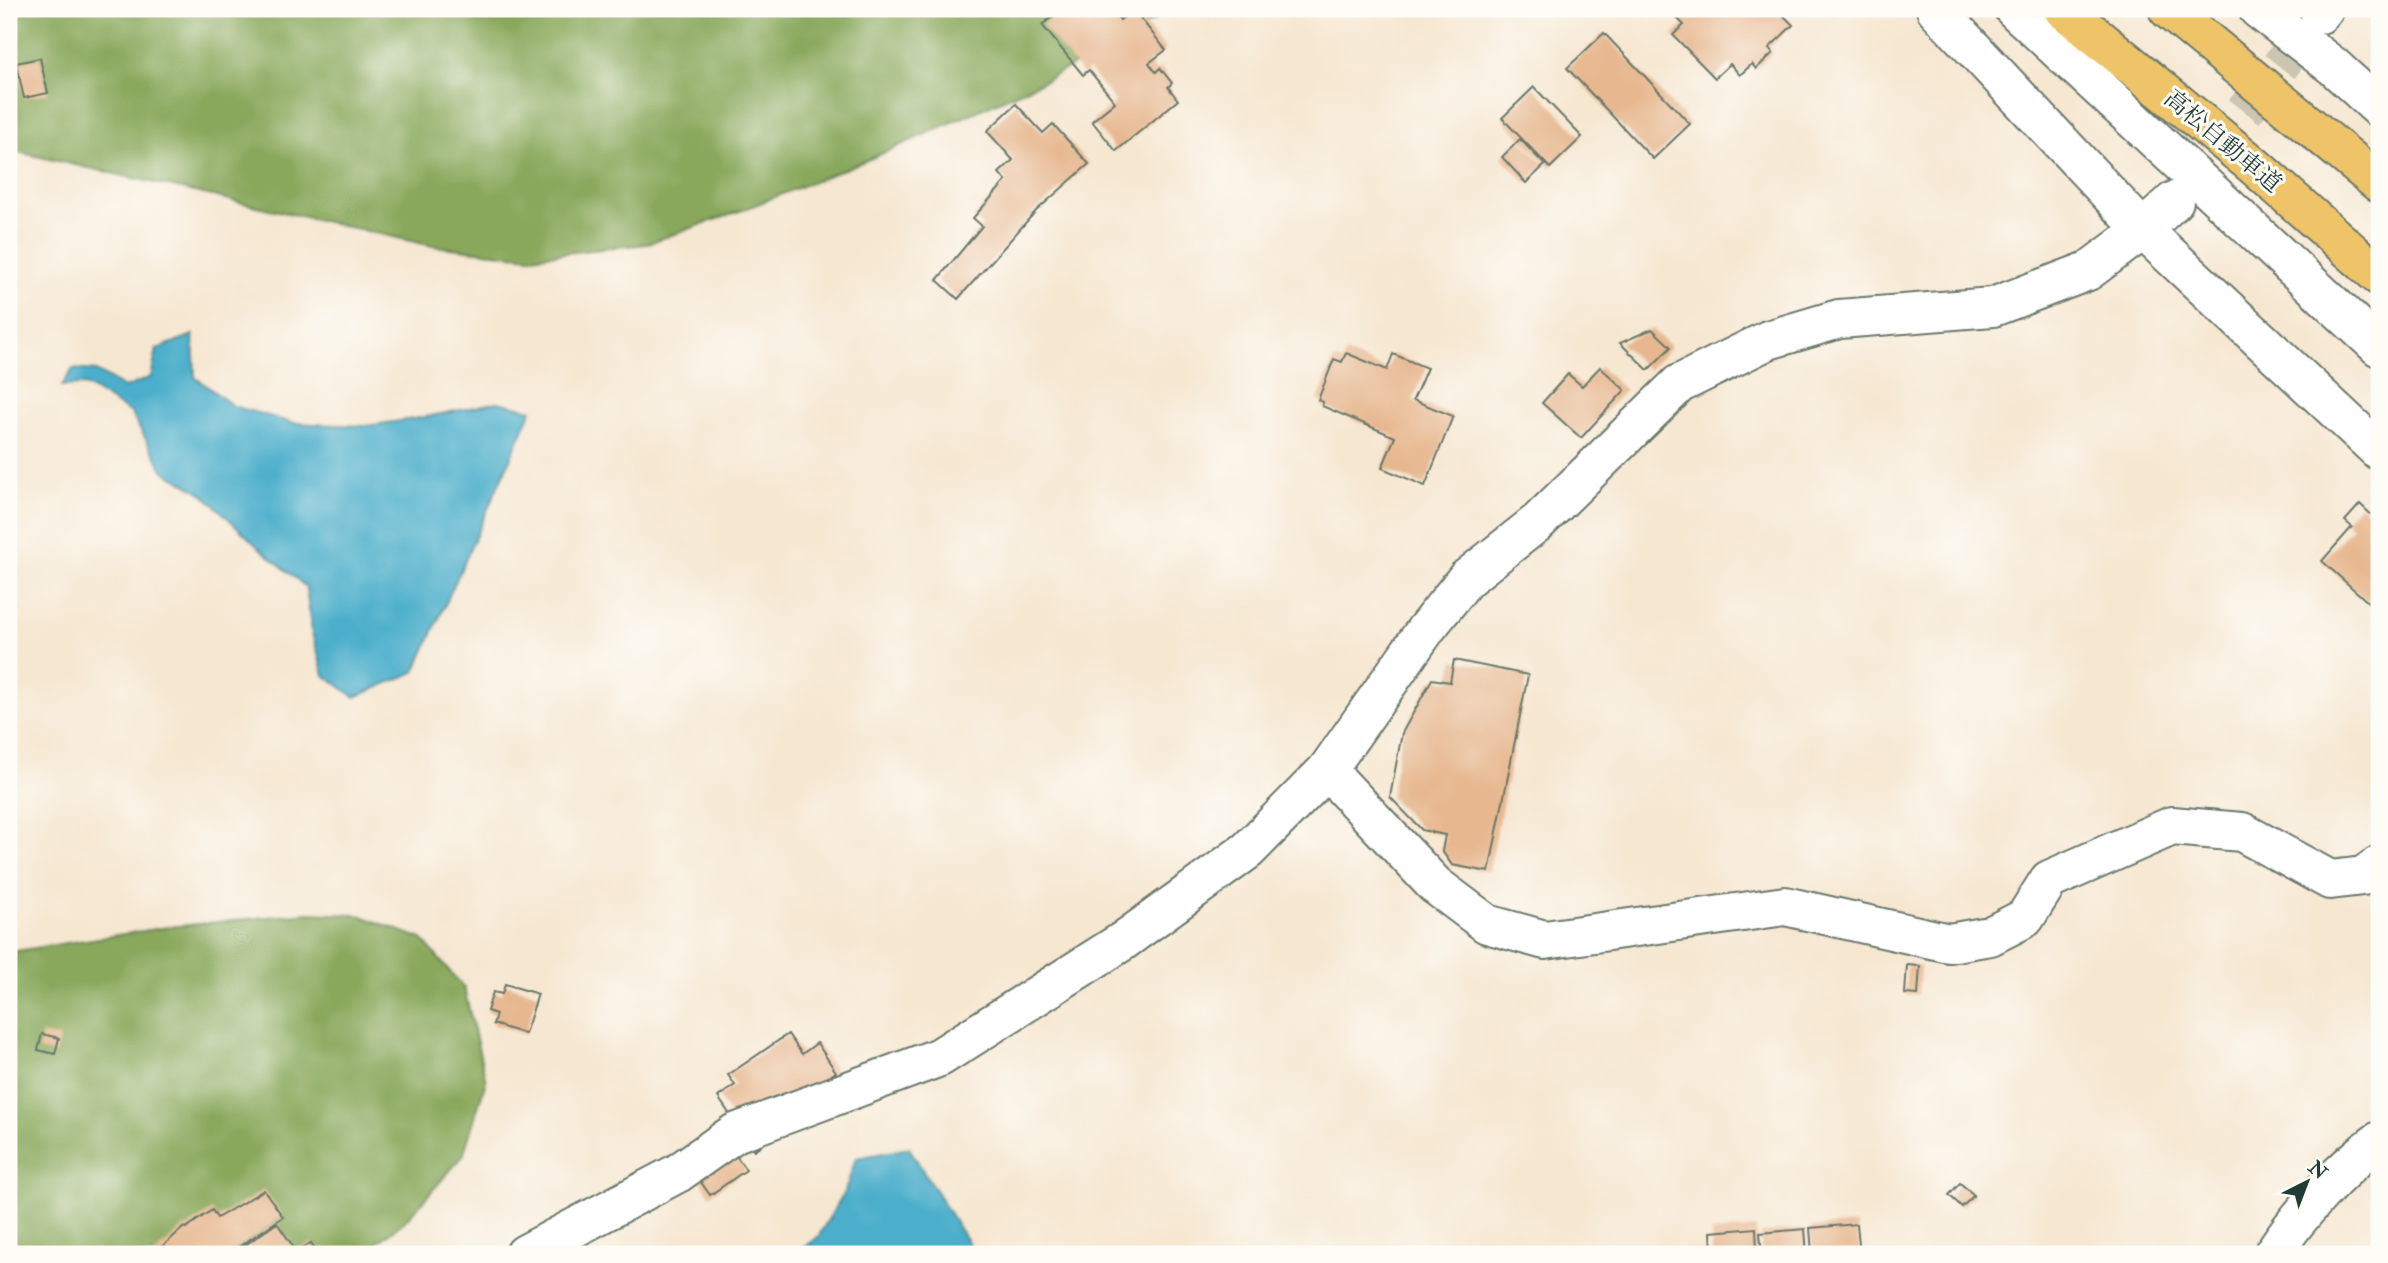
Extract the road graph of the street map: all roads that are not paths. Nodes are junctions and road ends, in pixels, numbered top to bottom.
1 (1936, 9) edge
2 (2014, 9) edge
3 (2063, 9) edge
4 (2168, 9) edge
5 (2258, 9) edge
6 (2379, 108) edge
7 (2379, 183) edge
8 (2174, 201) tunnel mouth
9 (2143, 230) junction
10 (2379, 276) edge
11 (2379, 347) edge
12 (2379, 451) edge
13 (1327, 770) junction
14 (2379, 865) edge
15 (2379, 1141) edge
16 (525, 1254) edge
17 (2273, 1254) edge

1 - 9 street
2 - 11 street
3 - 10 highway, 高松自動車道
4 - 7 highway
5 - 6 street
8 - 9 street
9 - 12 street
9 - 13 street
13 - 14 street
13 - 16 street
15 - 17 street

